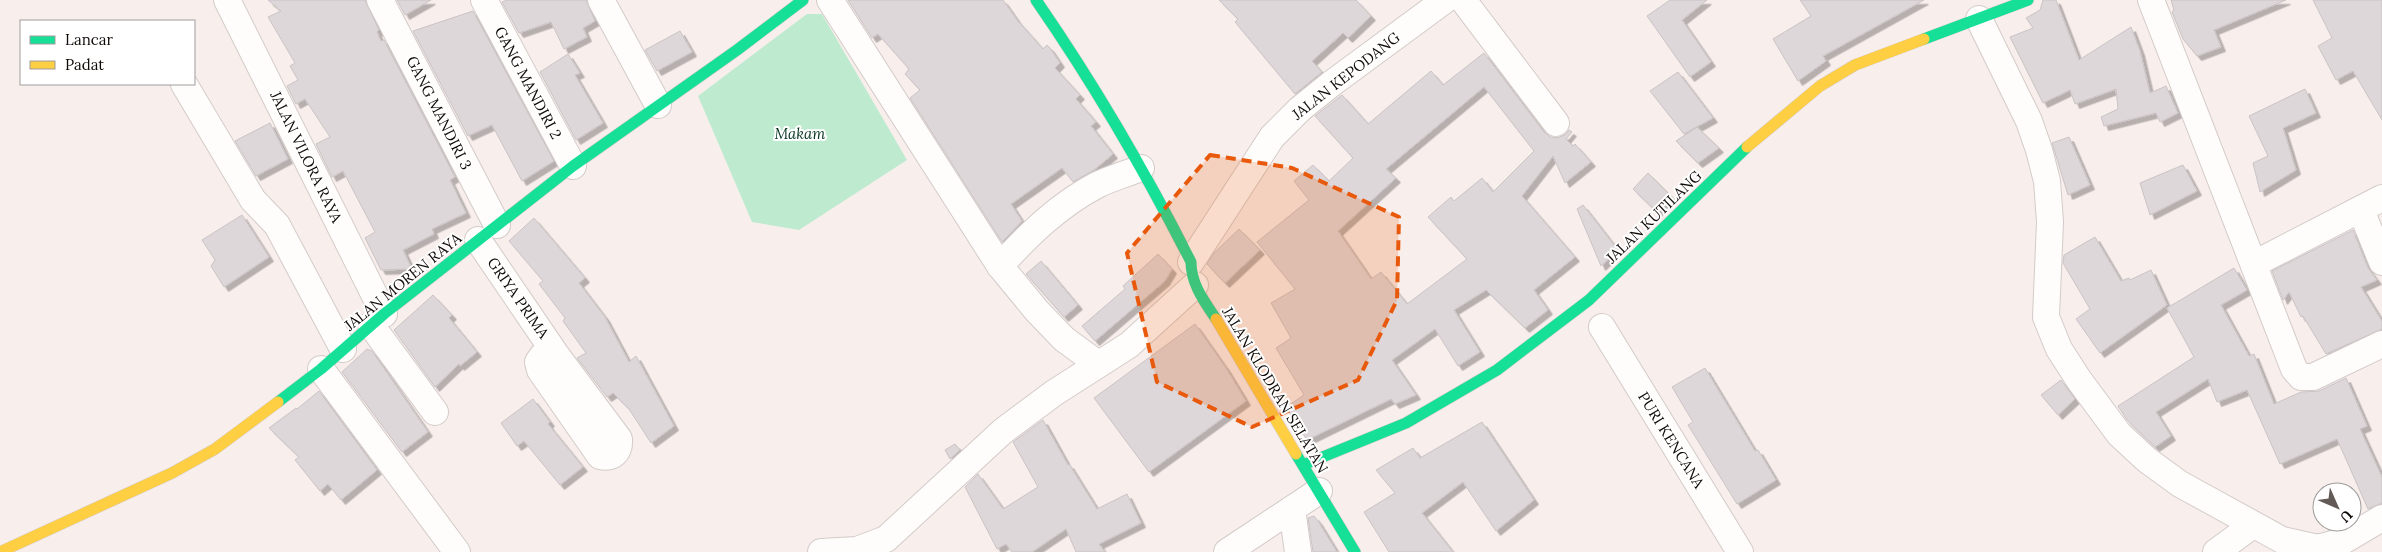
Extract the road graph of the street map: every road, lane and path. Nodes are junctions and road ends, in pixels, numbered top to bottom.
1 (228, 0) edge
2 (380, 0) edge
3 (484, 0) edge
4 (601, 0) edge
5 (803, 0) edge
6 (830, 0) edge
7 (1036, 0) edge
8 (1445, 0) edge
9 (1463, 0) edge
10 (2028, 0) edge
11 (2151, 0) edge
12 (1979, 19) junction
13 (185, 85) edge
14 (658, 105) junction
15 (1556, 123) dead end
16 (573, 166) junction
17 (1140, 168) junction
18 (2371, 204) edge
19 (488, 233) junction
20 (2382, 262) edge
21 (2254, 264) junction
22 (1000, 266) junction
23 (1193, 274) junction
24 (377, 320) junction
25 (1602, 327) dead end
26 (2382, 344) edge
27 (342, 350) junction
28 (558, 356) dead end
29 (1093, 360) junction
30 (320, 368) junction
31 (436, 412) dead end
32 (1303, 464) junction
33 (1319, 491) junction
34 (1292, 509) junction
35 (2382, 518) edge
36 (2253, 525) junction
37 (455, 549) edge
38 (0, 552) edge
39 (821, 552) edge
40 (1227, 552) edge
41 (1298, 552) edge
42 (1355, 552) edge
43 (1740, 552) edge
44 (2216, 552) edge

1 - 24 street, JALAN VILORA RAYA
2 - 19 street, GANG MANDIRI 3
3 - 16 street, GANG MANDIRI 2
4 - 14 street
5 - 14 street, JALAN MOREN RAYA
6 - 22 street
7 - 17 street
8 - 23 street, JALAN KEPODANG
9 - 15 street
10 - 12 street, JALAN KUTILANG
11 - 21 street
12 - 32 street, JALAN KUTILANG
12 - 36 street
13 - 27 street
14 - 16 street, JALAN MOREN RAYA
16 - 19 street, JALAN MOREN RAYA
17 - 22 street
17 - 23 street, JALAN KLODRAN SELATAN
18 - 20 street
18 - 21 street
19 - 24 street, JALAN MOREN RAYA
19 - 28 street, GRIYA PRIMA
21 - 26 street
22 - 29 street
23 - 29 street
23 - 32 street, JALAN KLODRAN SELATAN
24 - 27 street, JALAN MOREN RAYA
24 - 31 street, JALAN VILORA RAYA
25 - 43 street, PURI KENCANA
27 - 30 street, JALAN MOREN RAYA
29 - 39 street
30 - 37 street
30 - 38 street, JALAN MOREN RAYA
32 - 33 street, JALAN KLODRAN SELATAN
33 - 34 street
33 - 42 street, JALAN KLODRAN SELATAN
34 - 40 street
34 - 41 street
35 - 36 street
36 - 44 street

